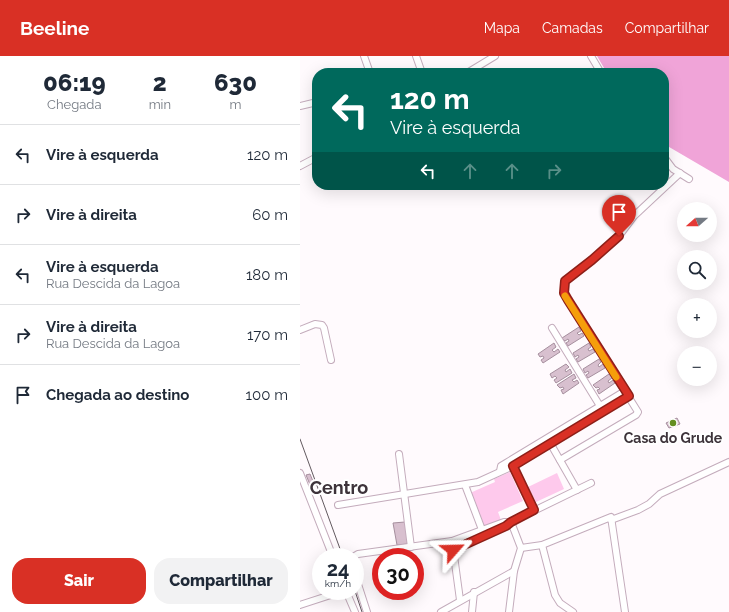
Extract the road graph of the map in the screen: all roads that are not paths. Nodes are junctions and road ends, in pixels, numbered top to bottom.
1 (364, 56) edge
2 (416, 56) edge
3 (591, 56) edge
4 (491, 57) edge
5 (368, 68) edge
6 (420, 68) edge
7 (474, 68) edge
8 (599, 68) edge
9 (312, 103) edge
10 (300, 106) edge
11 (312, 160) edge
12 (669, 164) edge
13 (300, 166) edge
14 (680, 173) junction
15 (689, 179) dead end
16 (669, 183) edge
17 (662, 190) edge
18 (552, 328) dead end
19 (300, 330) edge
20 (330, 360) dead end
21 (625, 391) junction
22 (629, 396) junction
23 (600, 406) junction
24 (547, 437) junction
25 (551, 444) junction
26 (399, 454) dead end
27 (560, 460) junction
28 (729, 462) edge
29 (513, 466) junction
30 (500, 471) junction
31 (300, 473) edge
32 (591, 483) dead end
33 (465, 485) junction
34 (577, 490) junction
35 (404, 494) junction
36 (338, 505) dead end
37 (534, 510) junction
38 (612, 520) junction
39 (511, 522) junction
40 (483, 534) junction
41 (452, 540) junction
42 (542, 544) junction
43 (411, 547) junction
44 (329, 548) edge
45 (521, 548) junction
46 (453, 550) junction
47 (364, 555) edge
48 (514, 571) junction
49 (474, 592) junction
50 (317, 600) edge
51 (350, 600) edge
52 (363, 600) edge
53 (460, 600) junction
54 (300, 606) edge
55 (355, 612) edge
56 (367, 612) edge
57 (441, 612) edge
58 (472, 612) edge
59 (509, 612) edge
60 (572, 612) edge
61 (625, 612) edge

1 - 5 street
2 - 6 street
3 - 8 street
4 - 7 street
9 - 10 street
11 - 13 street
12 - 14 street
14 - 15 street
14 - 16 street
17 - 21 street
18 - 23 street
19 - 20 street
21 - 22 street
21 - 23 street
22 - 25 street
22 - 27 street
23 - 24 street
24 - 25 street
24 - 30 street
25 - 27 street
25 - 29 street
26 - 35 street
27 - 34 street
28 - 38 street
29 - 30 street
29 - 37 street
30 - 33 street
31 - 44 street
32 - 34 street
33 - 35 street
33 - 40 street
34 - 37 street
35 - 36 street
35 - 43 street
37 - 39 street
38 - 42 street
38 - 61 street
39 - 40 street
39 - 45 street
40 - 41 street
40 - 46 street
41 - 43 street
41 - 46 street
42 - 45 street
42 - 60 street
43 - 47 street
45 - 48 street
46 - 53 street
48 - 49 street
48 - 59 street
49 - 53 street
49 - 58 street
50 - 54 street
51 - 55 street
52 - 56 street
53 - 57 street

